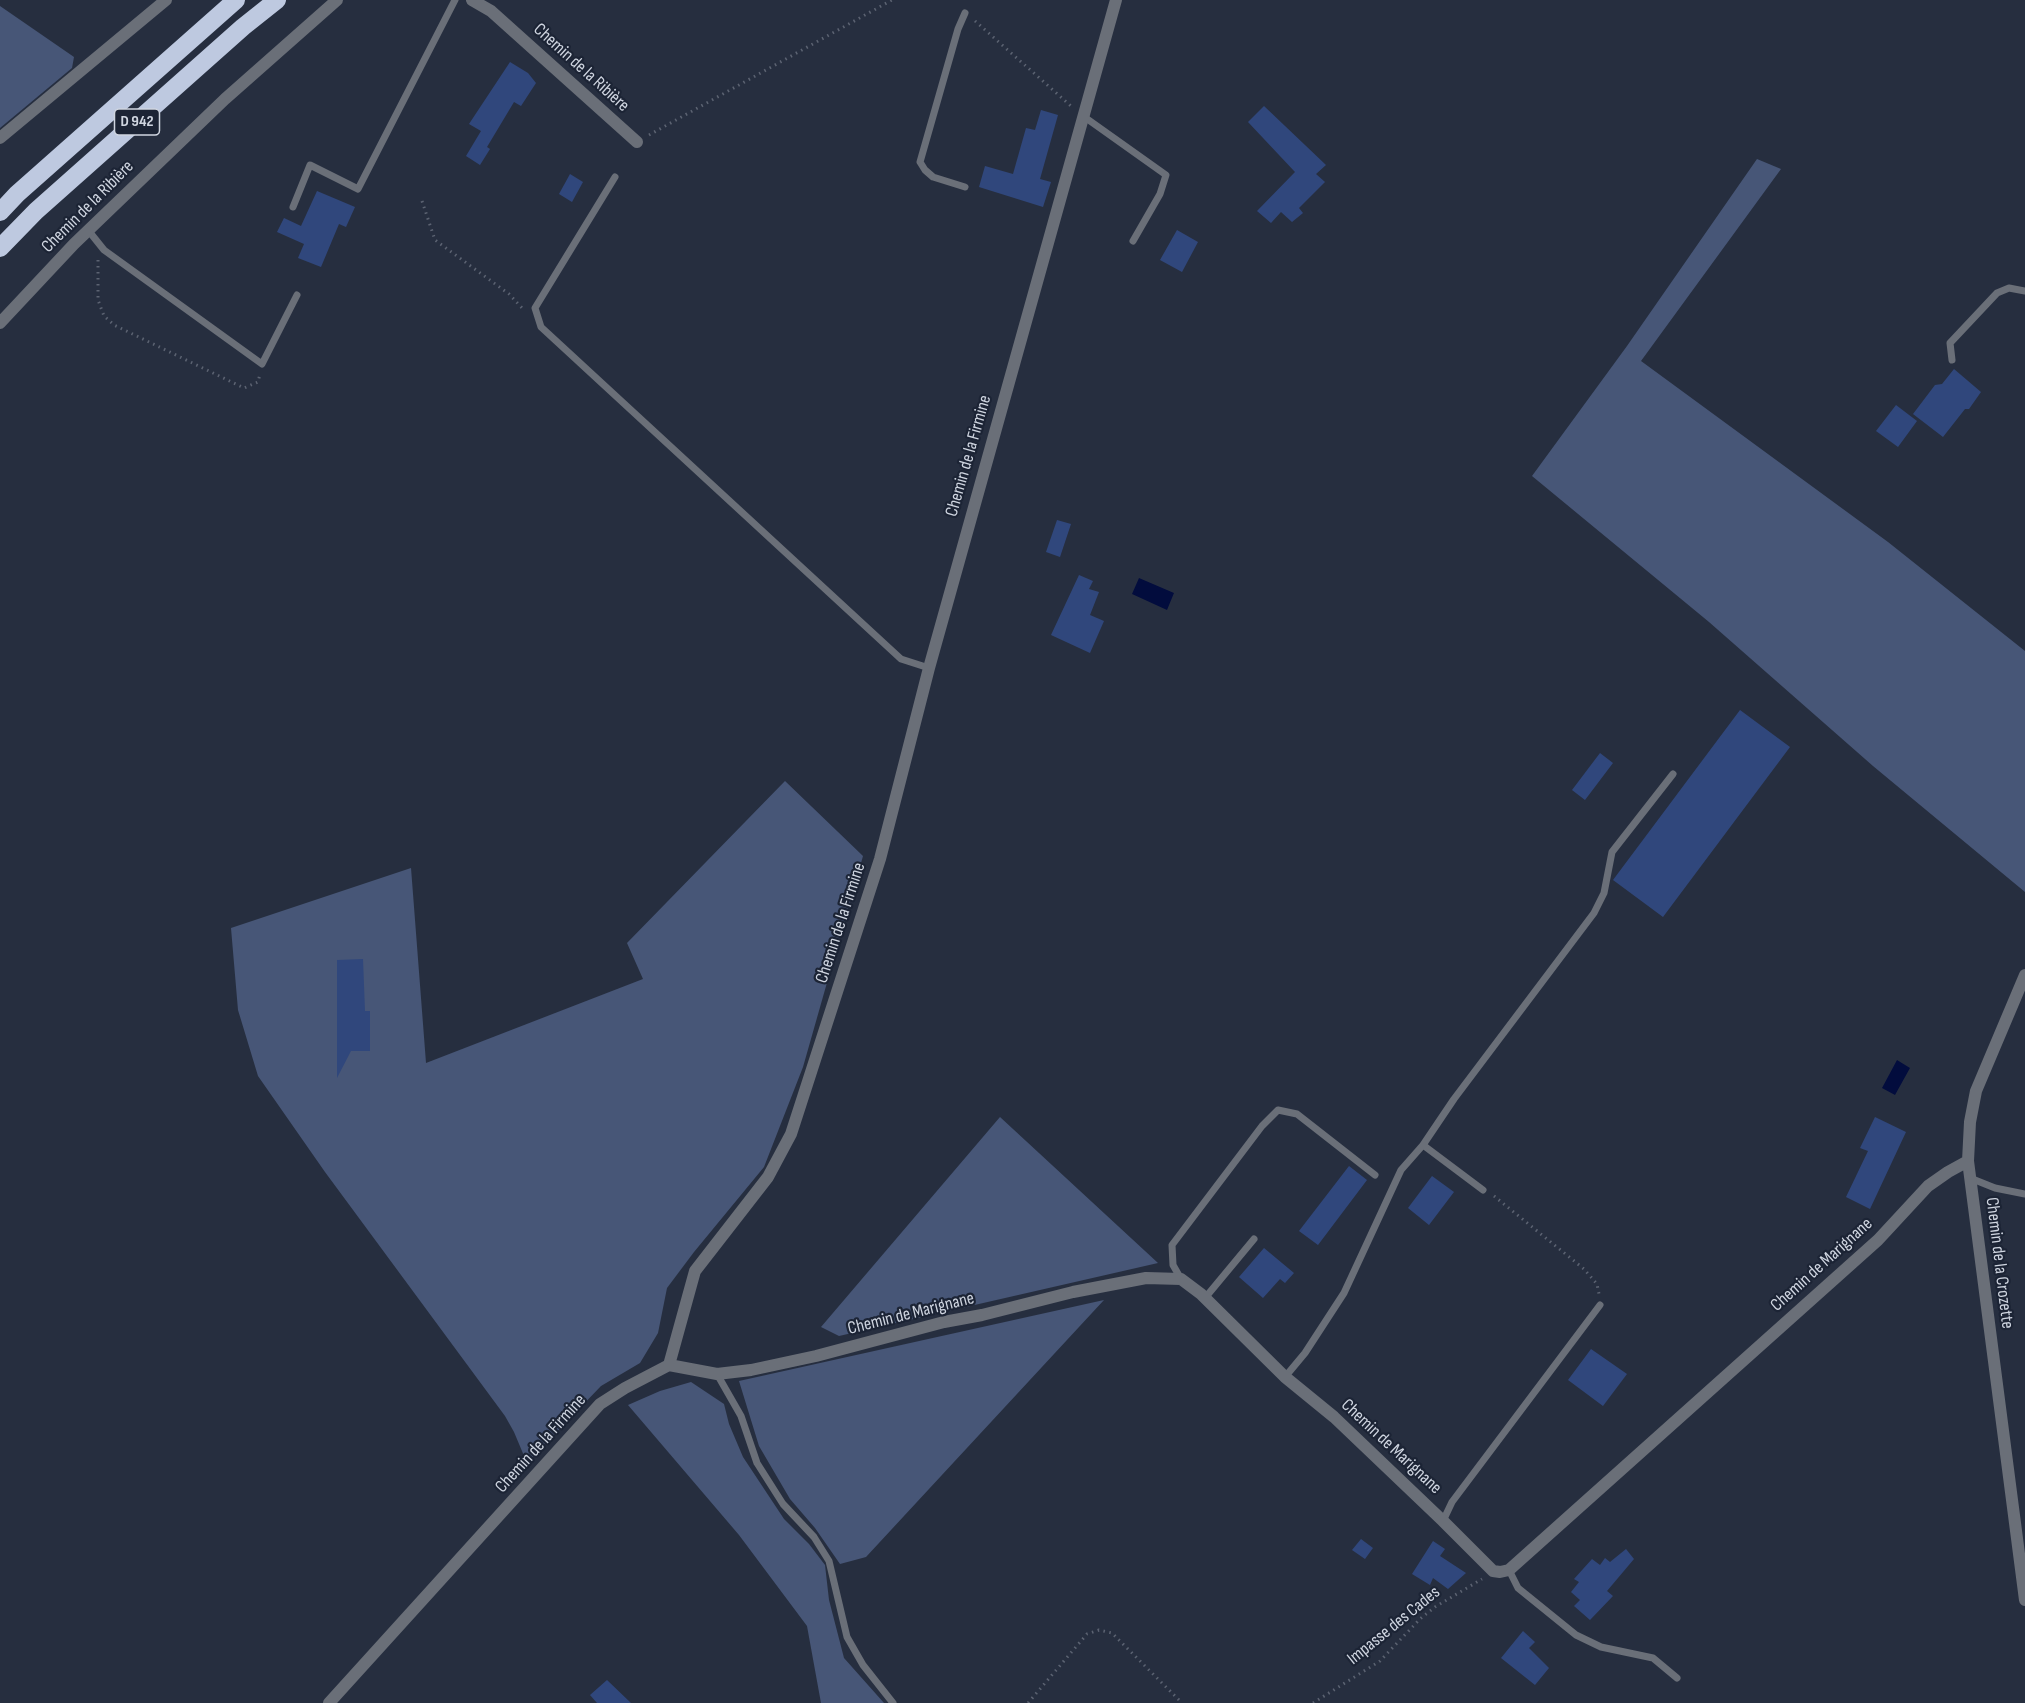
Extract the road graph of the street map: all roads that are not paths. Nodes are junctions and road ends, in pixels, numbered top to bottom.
1 (166, 0) edge
2 (236, 0) edge
3 (278, 0) edge
4 (337, 0) edge
5 (455, 0) edge
6 (472, 0) edge
7 (1116, 0) edge
8 (965, 13) road end
9 (1083, 116) junction
10 (0, 138) edge
11 (637, 141) road end
12 (615, 177) dead end
13 (965, 187) dead end
14 (293, 207) dead end
15 (0, 212) edge
16 (92, 235) junction
17 (1133, 241) dead end
18 (0, 248) edge
19 (2025, 291) edge
20 (297, 295) dead end
21 (0, 323) edge
22 (1952, 360) dead end
23 (928, 668) junction
24 (1673, 774) dead end
25 (2025, 975) edge
26 (1423, 1145) junction
27 (1968, 1161) junction
28 (1375, 1175) dead end
29 (1970, 1178) junction
30 (1483, 1190) road end
31 (2025, 1194) edge
32 (1254, 1239) dead end
33 (1181, 1279) junction
34 (1205, 1298) junction
35 (1600, 1305) road end
36 (669, 1365) junction
37 (717, 1374) junction
38 (1285, 1377) junction
39 (1443, 1521) junction
40 (1509, 1570) junction
41 (2025, 1600) edge
42 (1677, 1678) dead end
43 (329, 1703) edge
44 (893, 1703) edge

1 - 10 street
2 - 15 highway, D 942
3 - 18 highway, D 942
4 - 16 street, Chemin de la Ribière
5 - 14 lane
6 - 11 street, Chemin de la Ribière
7 - 9 street, Chemin de la Firmine
8 - 13 lane
9 - 17 lane
9 - 23 street, Chemin de la Firmine
12 - 23 lane
16 - 20 lane
16 - 21 street, Chemin de la Ribière
19 - 22 lane
23 - 36 street, Chemin de la Firmine
24 - 26 lane
25 - 27 street, Chemin de la Crozette
26 - 30 lane
26 - 38 lane
27 - 29 street, Chemin de la Crozette
27 - 40 street, Chemin de Marignane
28 - 33 lane
29 - 31 lane
29 - 41 street, Chemin de la Crozette
32 - 34 lane
33 - 34 street, Chemin de Marignane
33 - 37 street, Chemin de Marignane
34 - 38 street, Chemin de Marignane
35 - 39 lane
36 - 37 street, Chemin de Marignane
36 - 43 street, Chemin de la Firmine
37 - 44 lane
38 - 39 street, Chemin de Marignane
39 - 40 street, Chemin de Marignane
40 - 42 lane

